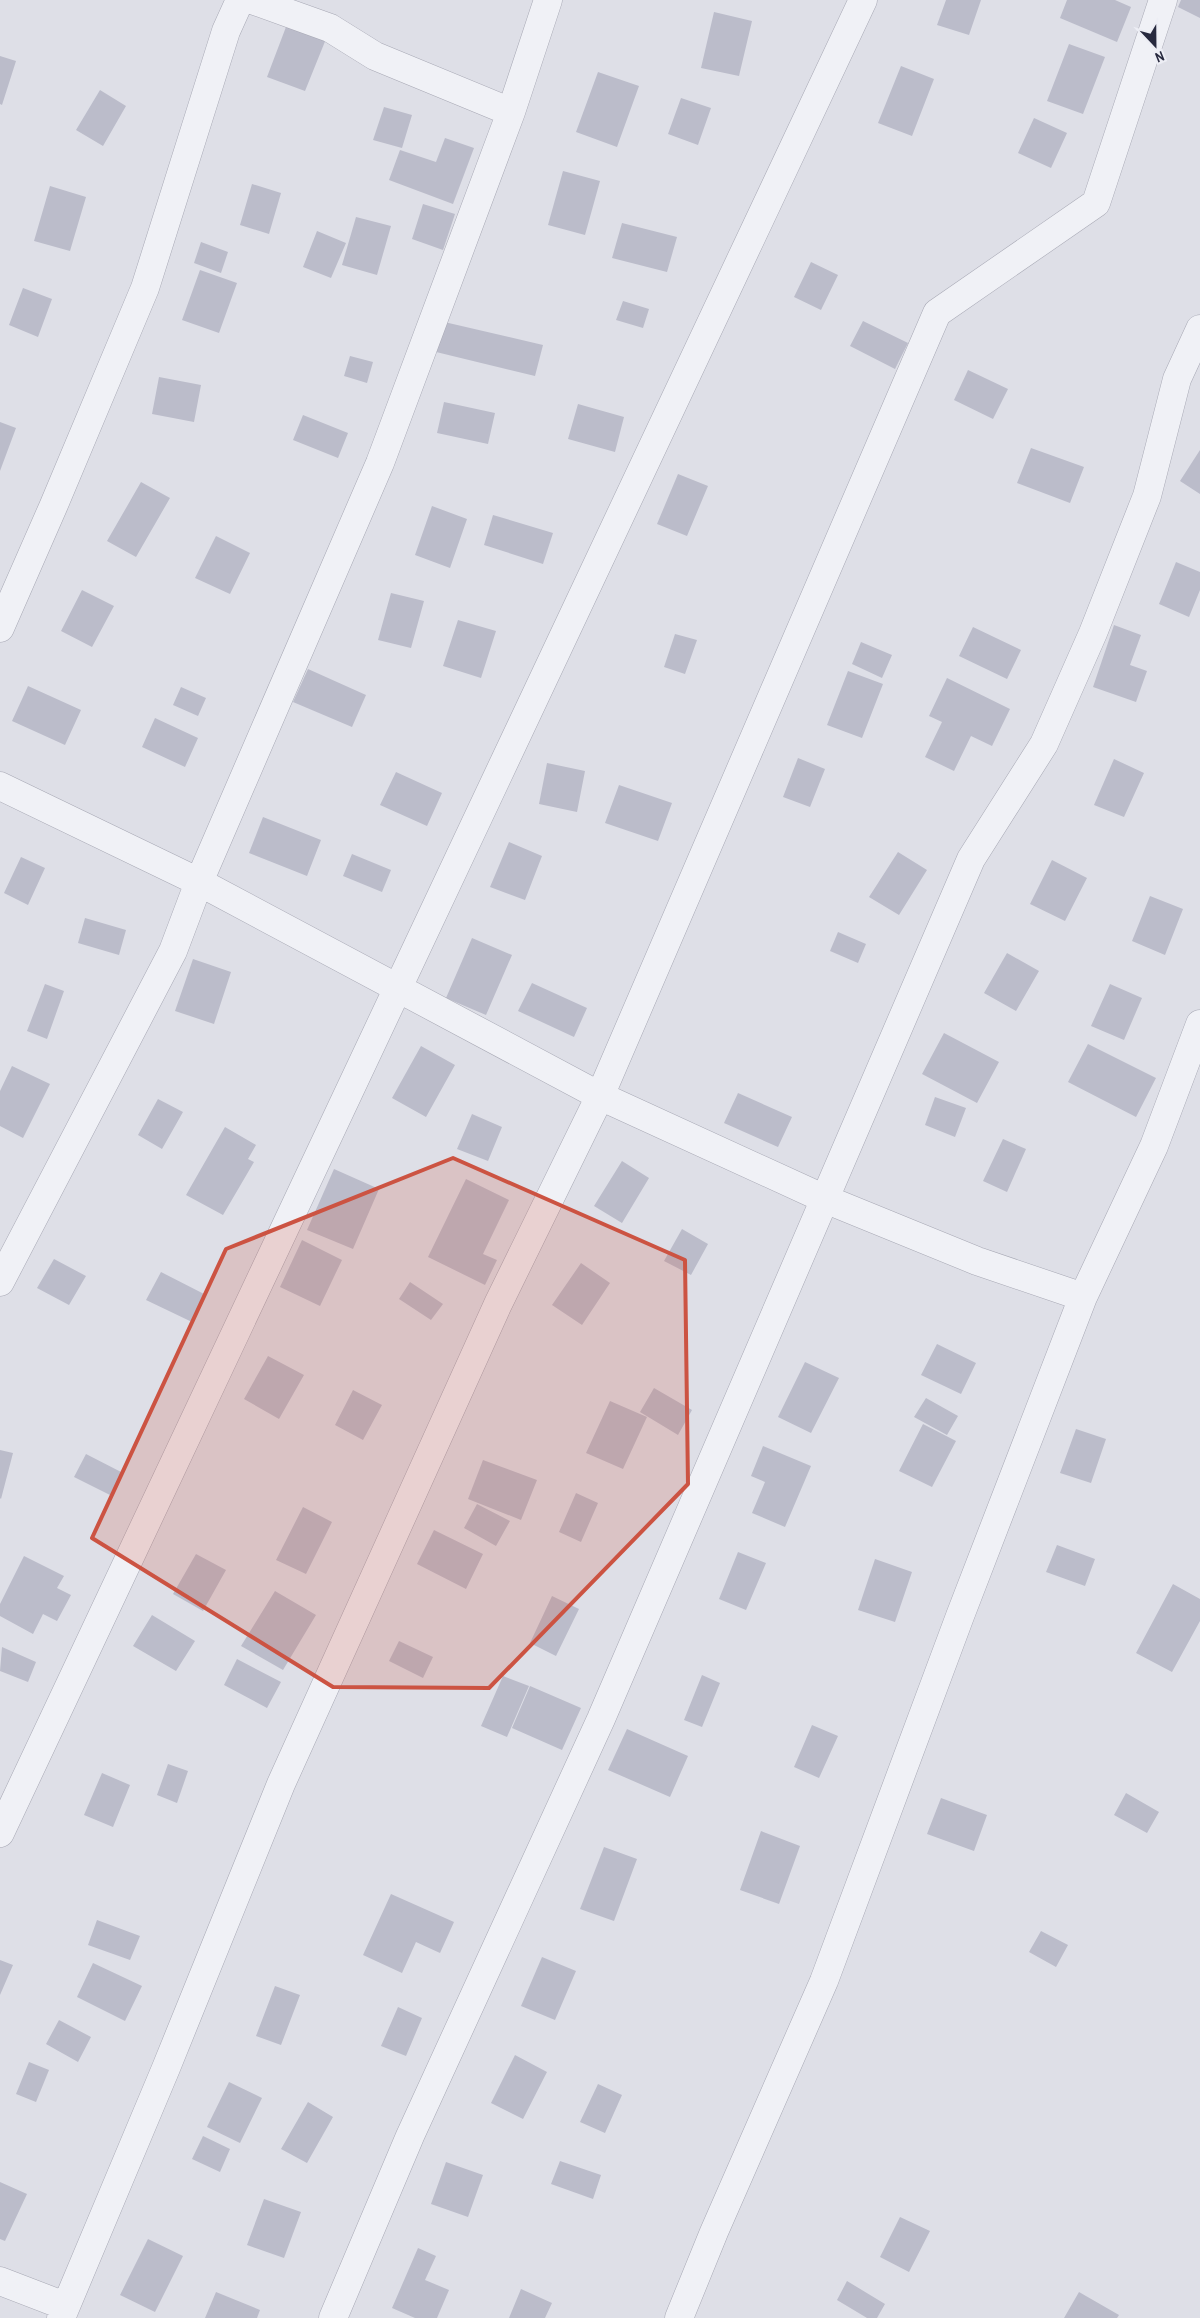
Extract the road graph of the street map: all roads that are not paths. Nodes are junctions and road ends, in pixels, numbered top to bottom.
1 (240, 0) edge
2 (252, 0) edge
3 (548, 0) edge
4 (863, 0) edge
5 (1163, 0) edge
6 (511, 112) junction
7 (1200, 329) edge
8 (0, 628) edge
9 (0, 786) edge
10 (199, 882) junction
11 (398, 988) junction
12 (1200, 1024) edge
13 (600, 1096) junction
14 (826, 1199) junction
15 (0, 1282) edge
16 (1083, 1297) junction
17 (0, 1833) edge
18 (0, 2281) edge
19 (63, 2312) edge
20 (333, 2318) edge
21 (679, 2318) edge

1 - 8 street
2 - 6 street
3 - 6 street
4 - 11 street
5 - 13 street
6 - 10 street
7 - 14 street
9 - 10 street
10 - 11 street
10 - 15 street
11 - 13 street
11 - 17 street
12 - 16 street
13 - 14 street
13 - 19 street
14 - 16 street
14 - 20 street
16 - 21 street
18 - 19 street

